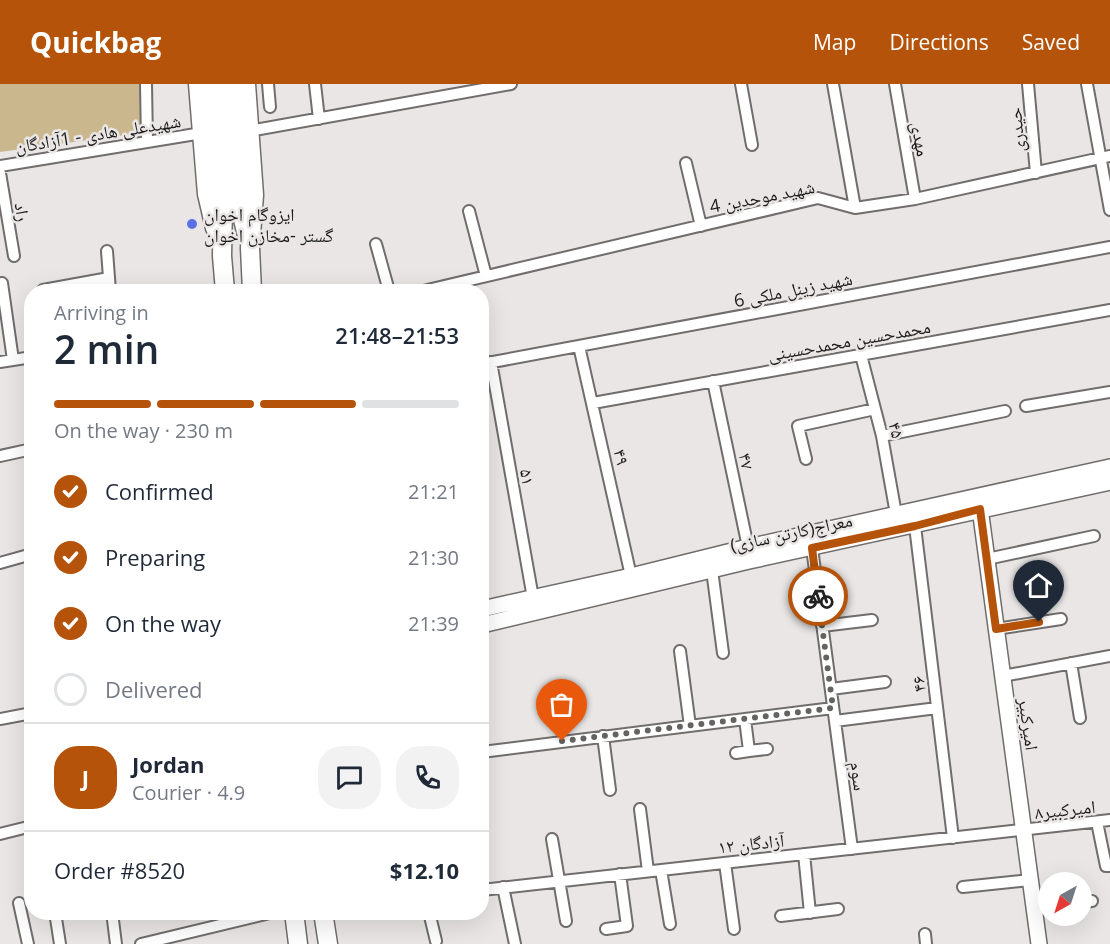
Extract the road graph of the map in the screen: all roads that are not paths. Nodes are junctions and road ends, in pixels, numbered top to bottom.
1 (146, 84) edge
2 (198, 84) edge
3 (214, 84) edge
4 (231, 84) edge
5 (315, 84) edge
6 (509, 84) edge
7 (741, 84) edge
8 (833, 84) edge
9 (895, 84) edge
10 (1028, 84) edge
11 (1087, 84) edge
12 (268, 87) edge
13 (246, 89) edge
14 (270, 107) dead end
15 (319, 119) junction
16 (249, 131) junction
17 (202, 134) junction
18 (147, 142) junction
19 (752, 145) dead end
20 (1105, 157) edge
21 (686, 163) dead end
22 (0, 166) edge
23 (0, 173) edge
24 (1036, 173) junction
25 (915, 199) junction
26 (855, 208) junction
27 (1110, 210) edge
28 (470, 211) dead end
29 (701, 226) junction
30 (376, 244) dead end
31 (1110, 247) edge
32 (250, 248) junction
33 (107, 251) dead end
34 (14, 256) dead end
35 (222, 256) junction
36 (486, 276) junction
37 (109, 278) junction
38 (2, 283) dead end
39 (76, 284) edge
40 (109, 284) edge
41 (224, 284) edge
42 (252, 284) edge
43 (387, 284) edge
44 (452, 284) edge
45 (1110, 310) edge
46 (579, 346) junction
47 (861, 355) junction
48 (24, 358) edge
49 (13, 360) junction
50 (0, 362) edge
51 (489, 362) edge
52 (489, 378) edge
53 (713, 381) junction
54 (1110, 392) edge
55 (593, 403) junction
56 (1026, 406) dead end
57 (876, 409) junction
58 (1005, 411) dead end
59 (882, 436) junction
60 (24, 451) edge
61 (0, 456) edge
62 (806, 459) dead end
63 (1110, 466) edge
64 (1110, 482) edge
65 (979, 502) junction
66 (896, 514) junction
67 (915, 526) junction
68 (1094, 536) dead end
69 (748, 547) junction
70 (812, 548) junction
71 (24, 556) edge
72 (987, 560) junction
73 (0, 562) edge
74 (712, 570) junction
75 (631, 576) junction
76 (533, 598) junction
77 (489, 607) edge
78 (1061, 619) dead end
79 (872, 620) dead end
80 (489, 623) edge
81 (822, 626) junction
82 (996, 629) junction
83 (680, 651) dead end
84 (723, 653) dead end
85 (1110, 656) edge
86 (1071, 663) junction
87 (1003, 676) junction
88 (885, 682) dead end
89 (831, 689) junction
90 (833, 708) junction
91 (937, 708) junction
92 (24, 714) edge
93 (1080, 718) dead end
94 (0, 719) edge
95 (745, 719) junction
96 (835, 720) junction
97 (690, 726) junction
98 (603, 736) junction
99 (767, 749) dead end
100 (489, 751) edge
101 (750, 751) junction
102 (736, 753) dead end
103 (610, 790) dead end
104 (640, 809) dead end
105 (1110, 820) edge
106 (1097, 822) junction
107 (24, 828) edge
108 (1023, 830) junction
109 (0, 834) edge
110 (552, 838) dead end
111 (953, 838) junction
112 (852, 849) junction
113 (804, 854) junction
114 (725, 863) junction
115 (1110, 866) edge
116 (661, 870) junction
117 (648, 871) junction
118 (620, 874) junction
119 (1030, 880) junction
120 (560, 881) junction
121 (503, 887) junction
122 (963, 887) dead end
123 (489, 889) edge
124 (1038, 899) edge
125 (19, 903) dead end
126 (838, 909) dead end
127 (810, 913) junction
128 (781, 916) dead end
129 (56, 920) edge
130 (112, 920) edge
131 (241, 920) edge
132 (295, 920) edge
133 (324, 920) edge
134 (431, 920) edge
135 (566, 921) dead end
136 (670, 924) dead end
137 (1040, 926) edge
138 (734, 929) dead end
139 (606, 930) dead end
140 (436, 940) dead end
141 (28, 944) edge
142 (60, 944) edge
143 (116, 944) edge
144 (141, 944) edge
145 (298, 944) edge
146 (328, 944) edge
147 (515, 944) edge
148 (1033, 944) edge
149 (1039, 944) edge

1 - 18 street
2 - 17 main road
3 - 35 main road
4 - 32 main road
5 - 15 street
6 - 15 street
7 - 19 street
8 - 26 street
9 - 25 street, مهدی
10 - 24 street, حیدری
11 - 20 street
12 - 13 street
12 - 14 street
13 - 16 main road
15 - 16 street
16 - 32 main road
17 - 18 street, شهیدعلی هادی - 1آزادگان
17 - 35 main road
18 - 22 street, شهیدعلی هادی - 1آزادگان
20 - 24 street, 4 شهید موحدین
20 - 27 street
21 - 29 street
23 - 34 street, راد
24 - 25 street, 4 شهید موحدین
25 - 26 street, 4 شهید موحدین
26 - 29 street, 4 شهید موحدین
28 - 36 street
29 - 36 street, 4 شهید موحدین
30 - 43 street
31 - 46 street, 6 شهید زینل ملکی
32 - 42 main road
33 - 37 street
35 - 41 main road
36 - 44 street, 4 شهید موحدین
37 - 39 street
37 - 40 street
38 - 49 street
45 - 47 street, محمدحسین محمدحسینی
46 - 51 street, 6 شهید زینل ملکی
46 - 55 street, ۴۹
47 - 53 street, محمدحسین محمدحسینی
47 - 57 street, ۴۵
48 - 49 street
49 - 50 street
52 - 76 street, ۵۱
53 - 55 street, محمدحسین محمدحسینی
53 - 69 street, ۴۷
54 - 56 street
55 - 75 street, ۴۹
57 - 59 street, ۴۵
57 - 62 street
58 - 59 street
59 - 66 street, ۴۵
60 - 61 street
63 - 65 street, معراج(کارتن سازی)
64 - 65 street, معراج(کارتن سازی)
65 - 66 street, معراج(کارتن سازی)
65 - 67 street, معراج(کارتن سازی)
65 - 72 street, امیرکبیر
66 - 69 street, معراج(کارتن سازی)
67 - 70 street, معراج(کارتن سازی)
67 - 91 street, ۴۶
68 - 72 street
69 - 75 street, معراج(کارتن سازی)
70 - 74 street, معراج(کارتن سازی)
70 - 81 street, سوم
71 - 73 street
72 - 82 street, امیرکبیر
74 - 80 street, معراج(کارتن سازی)
74 - 84 street
75 - 76 street, معراج(کارتن سازی)
76 - 77 street, معراج(کارتن سازی)
78 - 82 street
79 - 81 street
81 - 89 street, سوم
82 - 87 street, امیرکبیر
83 - 97 street
85 - 86 street
86 - 87 street
86 - 93 street
87 - 108 street, امیرکبیر
88 - 89 street
89 - 90 street, سوم
90 - 95 street
90 - 96 street, سوم
91 - 96 street
91 - 111 street, ۴۶
92 - 94 street
95 - 97 street
95 - 101 street
96 - 112 street, سوم
97 - 98 street
98 - 100 street
98 - 103 street
99 - 101 street
101 - 102 street
104 - 117 street
105 - 106 street, امیرکبیر۸
106 - 108 street, امیرکبیر۸
106 - 115 street
107 - 109 street
108 - 111 street, ۱۲ آزادگان
108 - 119 street, امیرکبیر
110 - 120 street
111 - 112 street, ۱۲ آزادگان
112 - 113 street, ۱۲ آزادگان
113 - 114 street, ۱۲ آزادگان
113 - 127 street
114 - 116 street, ۱۲ آزادگان
114 - 138 street
116 - 117 street, ۱۲ آزادگان
116 - 136 street
117 - 118 street, ۱۲ آزادگان
118 - 120 street, ۱۲ آزادگان
118 - 139 street
119 - 122 street
119 - 124 street, امیرکبیر
120 - 121 street, ۱۲ آزادگان
120 - 135 street
121 - 123 street, ۱۲ آزادگان
121 - 147 street
125 - 141 street
126 - 127 street
127 - 128 street
129 - 142 street
130 - 143 street
131 - 144 street
132 - 145 main road
133 - 146 main road
134 - 140 street
137 - 149 street, امیرکبیر
148 - 149 street

